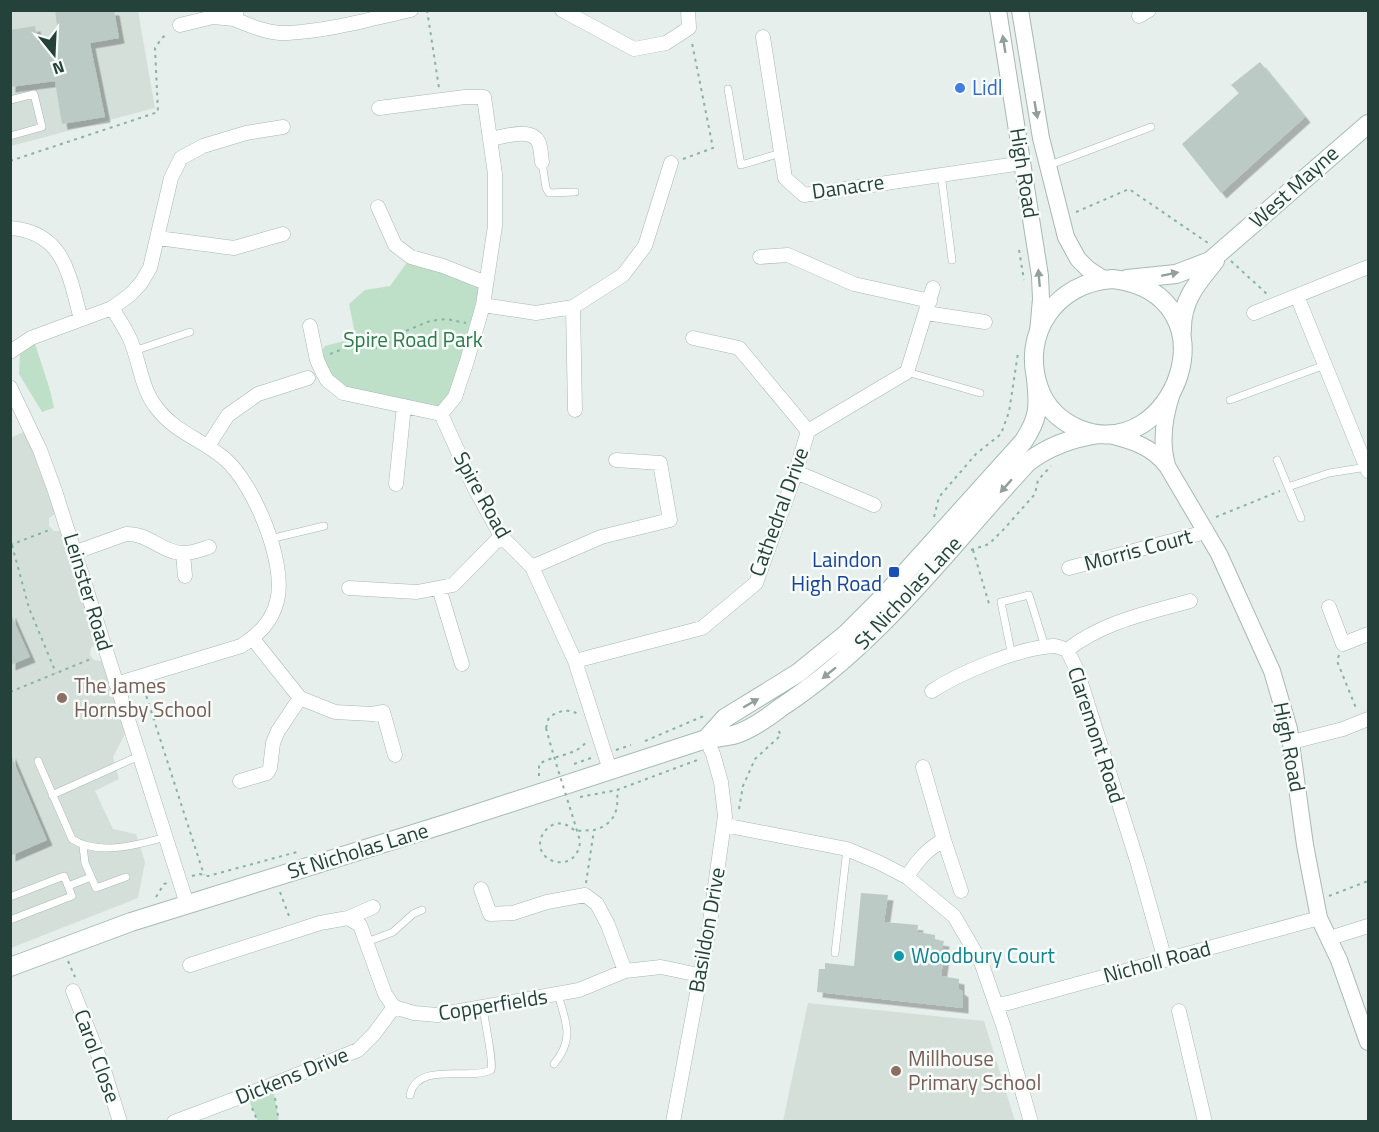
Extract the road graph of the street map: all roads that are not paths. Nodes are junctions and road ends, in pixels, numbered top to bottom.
1 (411, 10) edge
2 (562, 10) edge
3 (688, 10) edge
4 (998, 10) edge
5 (1020, 10) edge
6 (235, 15) edge
7 (180, 25) road end
8 (763, 37) dead end
9 (728, 89) dead end
10 (10, 100) edge
11 (379, 108) dead end
12 (1368, 124) edge
13 (283, 127) dead end
14 (1151, 128) dead end
15 (10, 136) edge
16 (490, 140) junction
17 (782, 153) junction
18 (542, 162) joint
19 (1023, 162) junction
20 (671, 163) road end
21 (1048, 166) junction
22 (941, 174) junction
23 (575, 192) dead end
24 (378, 207) dead end
25 (10, 228) edge
26 (283, 234) dead end
27 (158, 238) junction
28 (1222, 252) junction
29 (760, 257) dead end
30 (952, 260) dead end
31 (1368, 267) edge
32 (1109, 279) junction
33 (486, 283) junction
34 (1297, 296) junction
35 (929, 301) junction
36 (483, 305) junction
37 (573, 307) junction
38 (111, 308) junction
39 (1254, 313) dead end
40 (81, 319) junction
41 (985, 322) dead end
42 (310, 326) dead end
43 (190, 332) dead end
44 (1182, 332) junction
45 (1038, 337) junction
46 (693, 338) dead end
47 (134, 351) junction
48 (10, 352) edge
49 (1325, 365) junction
50 (907, 372) junction
51 (308, 378) dead end
52 (1036, 379) junction
53 (10, 387) edge
54 (1173, 390) junction
55 (981, 393) dead end
56 (1230, 400) dead end
57 (404, 406) junction
58 (575, 410) dead end
59 (441, 414) junction
60 (808, 431) junction
61 (1102, 434) junction
62 (208, 446) junction
63 (616, 460) dead end
64 (1277, 460) dead end
65 (1167, 466) junction
66 (1368, 469) edge
67 (796, 472) junction
68 (396, 484) dead end
69 (1288, 487) junction
70 (874, 505) dead end
71 (1301, 518) dead end
72 (324, 526) dead end
73 (1204, 527) junction
74 (501, 536) junction
75 (270, 539) junction
76 (209, 547) dead end
77 (76, 552) junction
78 (183, 553) junction
79 (532, 567) junction
80 (1070, 568) dead end
81 (185, 576) dead end
82 (349, 588) dead end
83 (439, 588) junction
84 (1190, 601) dead end
85 (1329, 608) dead end
86 (1368, 634) edge
87 (253, 639) junction
88 (1045, 648) junction
89 (1067, 650) junction
90 (1012, 656) junction
91 (575, 662) junction
92 (462, 664) dead end
93 (116, 684) junction
94 (932, 691) dead end
95 (300, 698) junction
96 (1365, 721) edge
97 (706, 739) junction
98 (1292, 742) junction
99 (395, 755) dead end
100 (140, 756) junction
101 (38, 761) dead end
102 (923, 767) dead end
103 (610, 770) junction
104 (240, 781) dead end
105 (52, 795) junction
106 (730, 826) junction
107 (166, 837) junction
108 (944, 840) junction
109 (83, 846) junction
110 (847, 849) junction
111 (91, 877) junction
112 (126, 877) dead end
113 (907, 877) junction
114 (68, 886) junction
115 (481, 889) dead end
116 (961, 891) dead end
117 (10, 897) edge
118 (187, 904) junction
119 (374, 907) dead end
120 (422, 910) dead end
121 (348, 918) junction
122 (1319, 918) junction
123 (10, 920) edge
124 (1368, 926) edge
125 (1330, 938) junction
126 (367, 942) junction
127 (835, 953) dead end
128 (1165, 960) junction
129 (190, 964) dead end
130 (10, 967) edge
131 (625, 971) junction
132 (699, 975) junction
133 (74, 991) road end
134 (558, 995) junction
135 (996, 1005) junction
136 (483, 1006) junction
137 (394, 1007) junction
138 (1179, 1011) dead end
139 (1368, 1042) edge
140 (554, 1064) dead end
141 (410, 1095) dead end
142 (120, 1122) edge
143 (174, 1122) edge
144 (673, 1122) edge
145 (1031, 1122) edge
146 (1205, 1122) edge

1 - 6 street
2 - 3 street
19 -> 4 street, High Road
5 -> 21 street, High Road
6 - 7 street
8 - 17 street, Danacre
9 - 17 lane
10 - 15 lane
11 - 16 street
12 - 28 main road, West Mayne
13 - 27 street
14 - 21 lane
16 - 18 street
16 - 33 street
17 - 22 street, Danacre
18 - 23 lane
19 - 22 street, Danacre
45 -> 19 street, High Road
20 - 37 street
21 - 32 street, High Road
22 - 30 lane
24 - 33 street
25 - 40 street
26 - 27 street
27 - 38 street
32 -> 28 main road, West Mayne
28 - 44 main road, West Mayne
29 - 35 street
31 - 34 street
32 - 44 main road
32 - 45 main road
33 - 36 street
34 - 39 street
34 - 49 street
35 - 41 street
35 - 50 street
36 - 37 street
36 - 59 street
37 - 58 street
38 - 40 street
38 - 47 street
40 - 48 street
42 - 57 street
43 - 47 lane
44 - 54 main road
45 - 52 main road
46 - 60 street, Cathedral Drive
47 - 62 street
49 - 56 lane
49 - 66 street
50 - 55 lane
50 - 60 street
51 - 62 street
52 - 61 main road
97 -> 52 main road, St Nicholas Lane
53 - 77 street, Leinster Road
54 - 61 main road
54 - 65 street, High Road
57 - 59 street
57 - 68 street
59 - 74 street, Spire Road
60 - 67 street, Cathedral Drive
61 - 65 street, High Road
61 -> 97 main road, St Nicholas Lane
62 - 75 street
63 - 79 street
64 - 69 lane
65 - 73 street, High Road
66 - 69 lane
67 - 70 street
67 - 91 street, Cathedral Drive
69 - 71 lane
72 - 75 lane
73 - 80 street, Morris Court
73 - 98 street, High Road
74 - 79 street, Spire Road
74 - 83 street
75 - 87 street
76 - 78 street
77 - 78 street
77 - 93 street, Leinster Road
78 - 81 street
79 - 91 street, Spire Road
82 - 83 street
83 - 92 street
84 - 89 street
85 - 86 street
87 - 93 street
87 - 95 street
88 - 89 street, Claremont Road
88 - 90 street, Claremont Road
88 - 90 lane
89 - 128 street, Claremont Road
90 - 94 street, Claremont Road
91 - 103 street, Spire Road
93 - 100 street, Leinster Road
95 - 99 street
95 - 104 street
96 - 98 street
97 - 103 main road, St Nicholas Lane
97 - 106 street, Basildon Drive
98 - 122 street, High Road
100 - 105 lane
100 - 107 street, Leinster Road
101 - 105 lane
102 - 108 street
103 - 118 main road, St Nicholas Lane
105 - 109 lane
106 - 110 street
106 - 132 street, Basildon Drive
107 - 109 lane
107 - 118 street, Leinster Road
108 - 113 street
108 - 116 street
109 - 111 lane
110 - 113 street
110 - 127 lane
111 - 112 lane
111 - 114 lane
113 - 135 street
114 - 117 lane
114 - 123 lane
115 - 131 street
118 - 130 main road, St Nicholas Lane
119 - 121 street
120 - 126 lane
121 - 126 street
121 - 129 street
122 - 125 street, High Road
122 - 128 street, Nicholl Road
124 - 125 street
125 - 139 street, High Road
126 - 137 street
128 - 135 street, Nicholl Road
131 - 132 street, Copperfields
131 - 134 street, Copperfields
132 - 144 street, Basildon Drive
133 - 142 street, Carol Close
134 - 136 street, Copperfields
134 - 140 lane
135 - 145 street
136 - 137 street, Copperfields
136 - 141 lane
137 - 143 street, Dickens Drive
138 - 146 street

